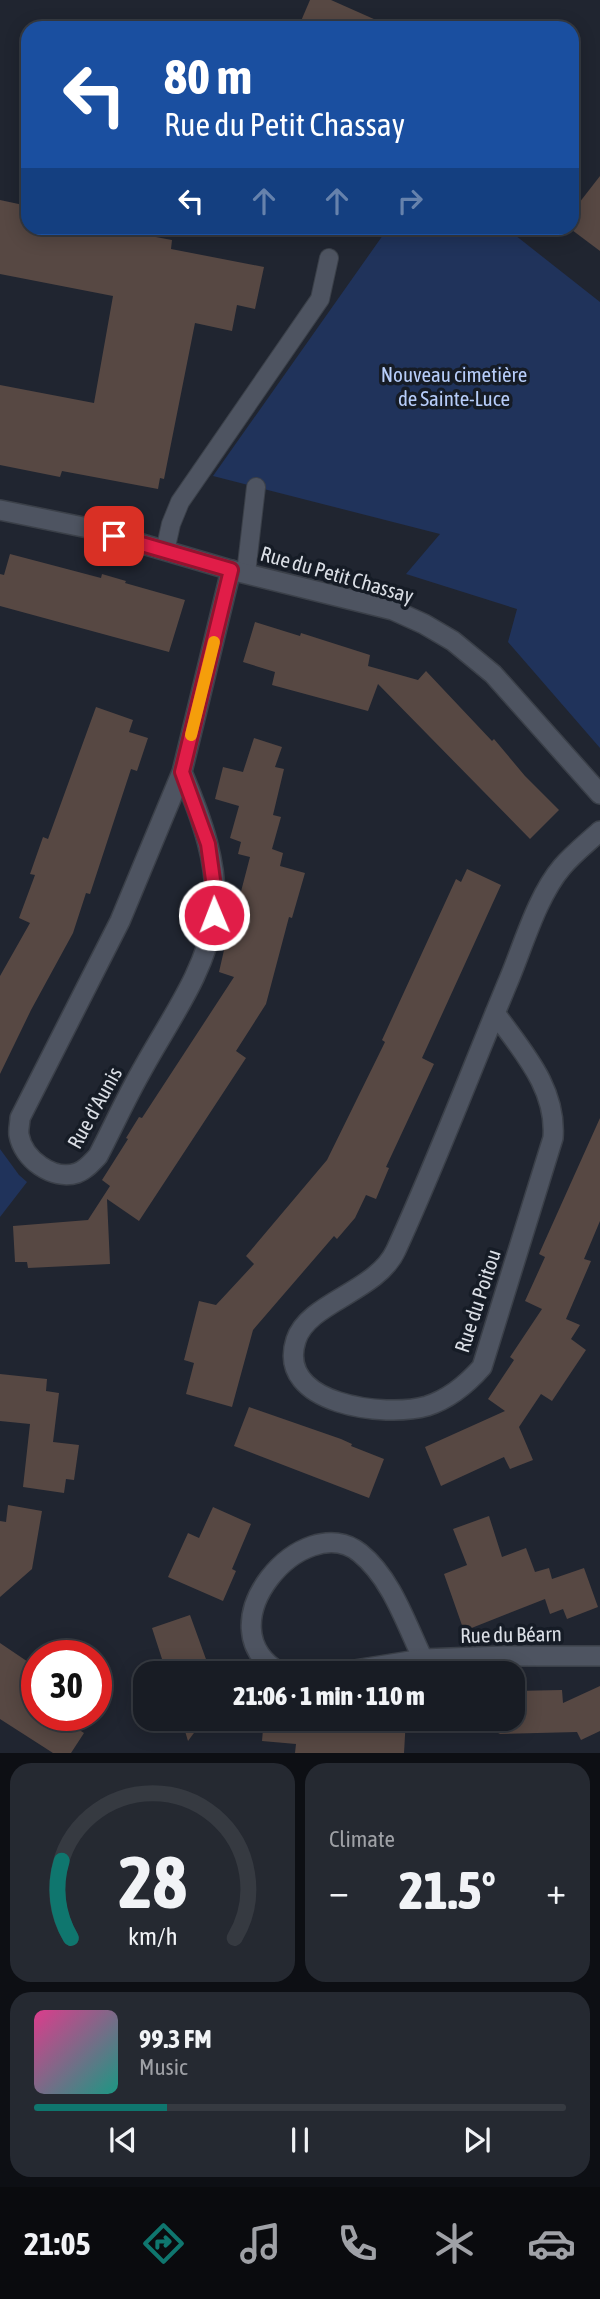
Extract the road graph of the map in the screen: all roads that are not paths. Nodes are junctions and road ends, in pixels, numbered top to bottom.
1 (329, 258) dead end
2 (256, 487) dead end
3 (0, 510) edge
4 (165, 551) junction
5 (238, 571) junction
6 (182, 772) junction
7 (600, 794) edge
8 (600, 831) edge
9 (495, 1013) junction
10 (600, 1656) edge
11 (423, 1659) junction
12 (266, 1661) edge
13 (411, 1661) edge

1 - 4 lane
2 - 5 lane
3 - 4 street, Rue du Petit Chassay
4 - 5 street, Rue du Petit Chassay
5 - 6 street, Rue d'Aunis
5 - 7 street, Rue du Petit Chassay
6 - 6 street, Rue d'Aunis
8 - 9 street, Rue du Poitou
9 - 9 street, Rue du Poitou
10 - 11 street, Rue du Béarn
11 - 12 street
11 - 13 street, Rue du Béarn

